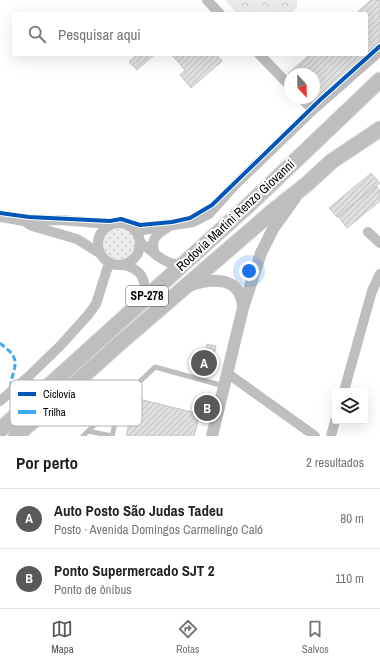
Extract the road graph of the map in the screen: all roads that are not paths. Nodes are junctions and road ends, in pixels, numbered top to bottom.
1 (207, 0) edge
2 (218, 12) edge
3 (380, 51) edge
4 (261, 56) edge
5 (284, 80) edge
6 (380, 80) edge
7 (307, 104) edge
8 (313, 110) junction
9 (380, 129) edge
10 (307, 184) junction
11 (0, 217) edge
12 (24, 221) junction
13 (111, 224) junction
14 (171, 227) junction
15 (137, 231) junction
16 (368, 232) dead end
17 (380, 242) edge
18 (141, 243) junction
19 (155, 253) junction
20 (101, 254) junction
21 (109, 263) junction
22 (124, 264) junction
23 (182, 265) junction
24 (380, 274) edge
25 (187, 286) junction
26 (147, 297) junction
27 (243, 308) junction
28 (227, 373) junction
29 (24, 380) edge
30 (55, 380) edge
31 (80, 380) edge
32 (142, 380) edge
33 (224, 386) junction
34 (345, 388) edge
35 (10, 392) edge
36 (0, 401) edge
37 (10, 421) edge
38 (335, 424) edge
39 (27, 426) edge
40 (93, 426) edge
41 (114, 426) edge
42 (0, 430) edge
43 (88, 431) junction
44 (16, 436) edge
45 (83, 436) edge
46 (112, 436) edge
47 (212, 436) edge
48 (314, 436) edge
49 (331, 436) edge

1 - 2 street
3 - 8 street
4 - 5 street
6 - 23 main road, Rodovia Martini Renzo Giovanni / SP-278
7 - 8 street
8 - 14 street
9 - 10 main road, Rodovia Martini Renzo Giovanni / SP-278
10 - 25 main road, Rodovia Martini Renzo Giovanni / SP-278
10 - 27 street
11 - 12 street
12 - 13 street
12 - 20 street
13 - 15 street
13 - 20 street
14 - 15 street
14 - 19 street
15 - 18 street
16 - 17 street
18 - 19 street
18 - 22 street
19 - 23 street
20 - 21 street
21 - 22 street
21 - 29 street
22 - 26 street
23 - 26 main road, Rodovia Martini Renzo Giovanni / SP-278
24 - 34 street
25 - 27 street
25 - 31 main road, Rodovia Martini Renzo Giovanni / SP-278
26 - 30 main road, Rodovia Martini Renzo Giovanni / SP-278
27 - 28 street
28 - 33 street
28 - 48 street
32 - 33 lane
33 - 47 street
35 - 36 street
37 - 42 main road, Rodovia Martini Renzo Giovanni / SP-278
38 - 49 street
39 - 44 main road, Rodovia Martini Renzo Giovanni / SP-278
40 - 43 lane
41 - 46 lane
43 - 45 lane
43 - 46 lane

